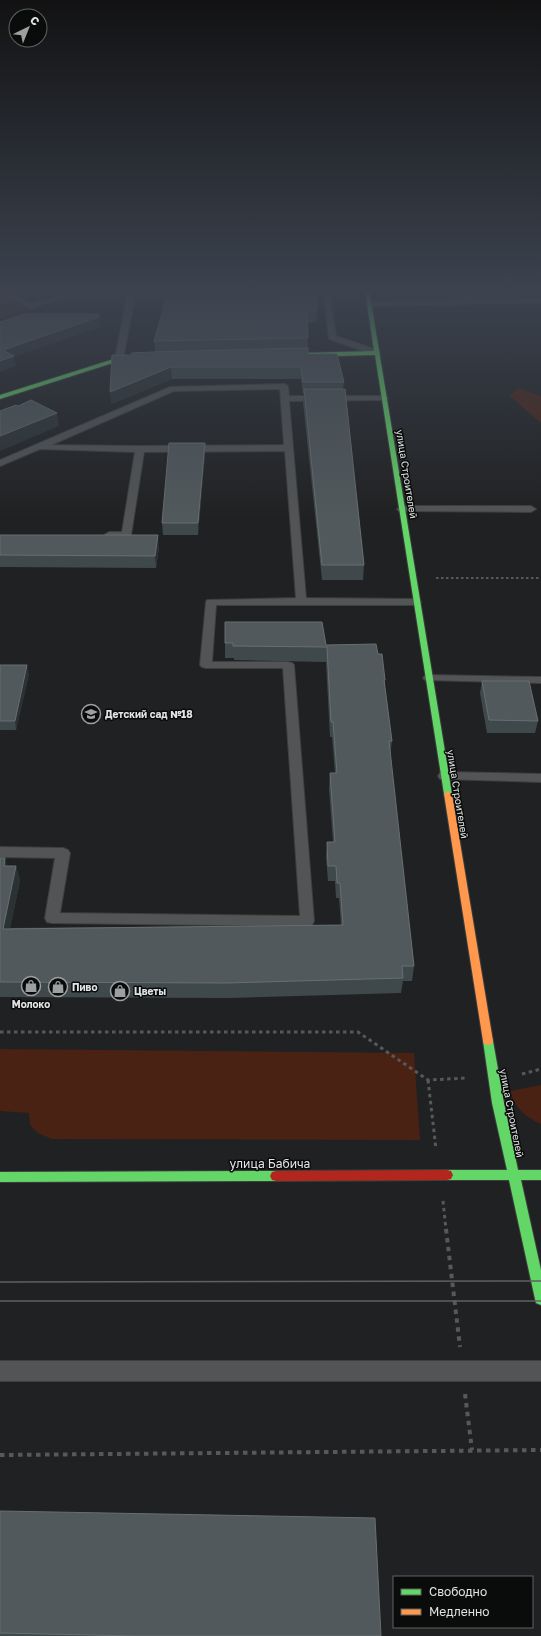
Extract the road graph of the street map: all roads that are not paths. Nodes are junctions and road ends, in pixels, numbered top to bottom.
1 (96, 366) edge
2 (379, 366) edge
3 (0, 397) edge
4 (384, 398) junction
5 (285, 399) junction
6 (36, 447) junction
7 (289, 448) junction
8 (140, 449) junction
9 (0, 463) edge
10 (402, 509) junction
11 (531, 509) dead end
12 (102, 535) edge
13 (301, 601) junction
14 (416, 602) junction
15 (429, 678) junction
16 (541, 680) edge
17 (444, 776) junction
18 (541, 778) edge
19 (0, 852) edge
20 (513, 1175) junction
21 (541, 1175) edge
22 (0, 1177) edge
23 (541, 1299) edge
24 (0, 1371) edge
25 (541, 1371) edge

1 - 3 street
2 - 4 street, улица Строителей
4 - 5 lane
4 - 10 street, улица Строителей
5 - 6 lane
5 - 7 lane
6 - 8 lane
6 - 9 lane
7 - 8 lane
7 - 13 lane
8 - 12 lane
10 - 11 lane
10 - 14 street, улица Строителей
13 - 14 lane
13 - 19 lane
14 - 15 street, улица Строителей
15 - 16 lane
15 - 17 street, улица Строителей
17 - 18 lane
17 - 20 street, улица Строителей
20 - 21 street, улица Бабича
20 - 22 street, улица Бабича
20 - 23 street, улица Строителей
24 - 25 lane

